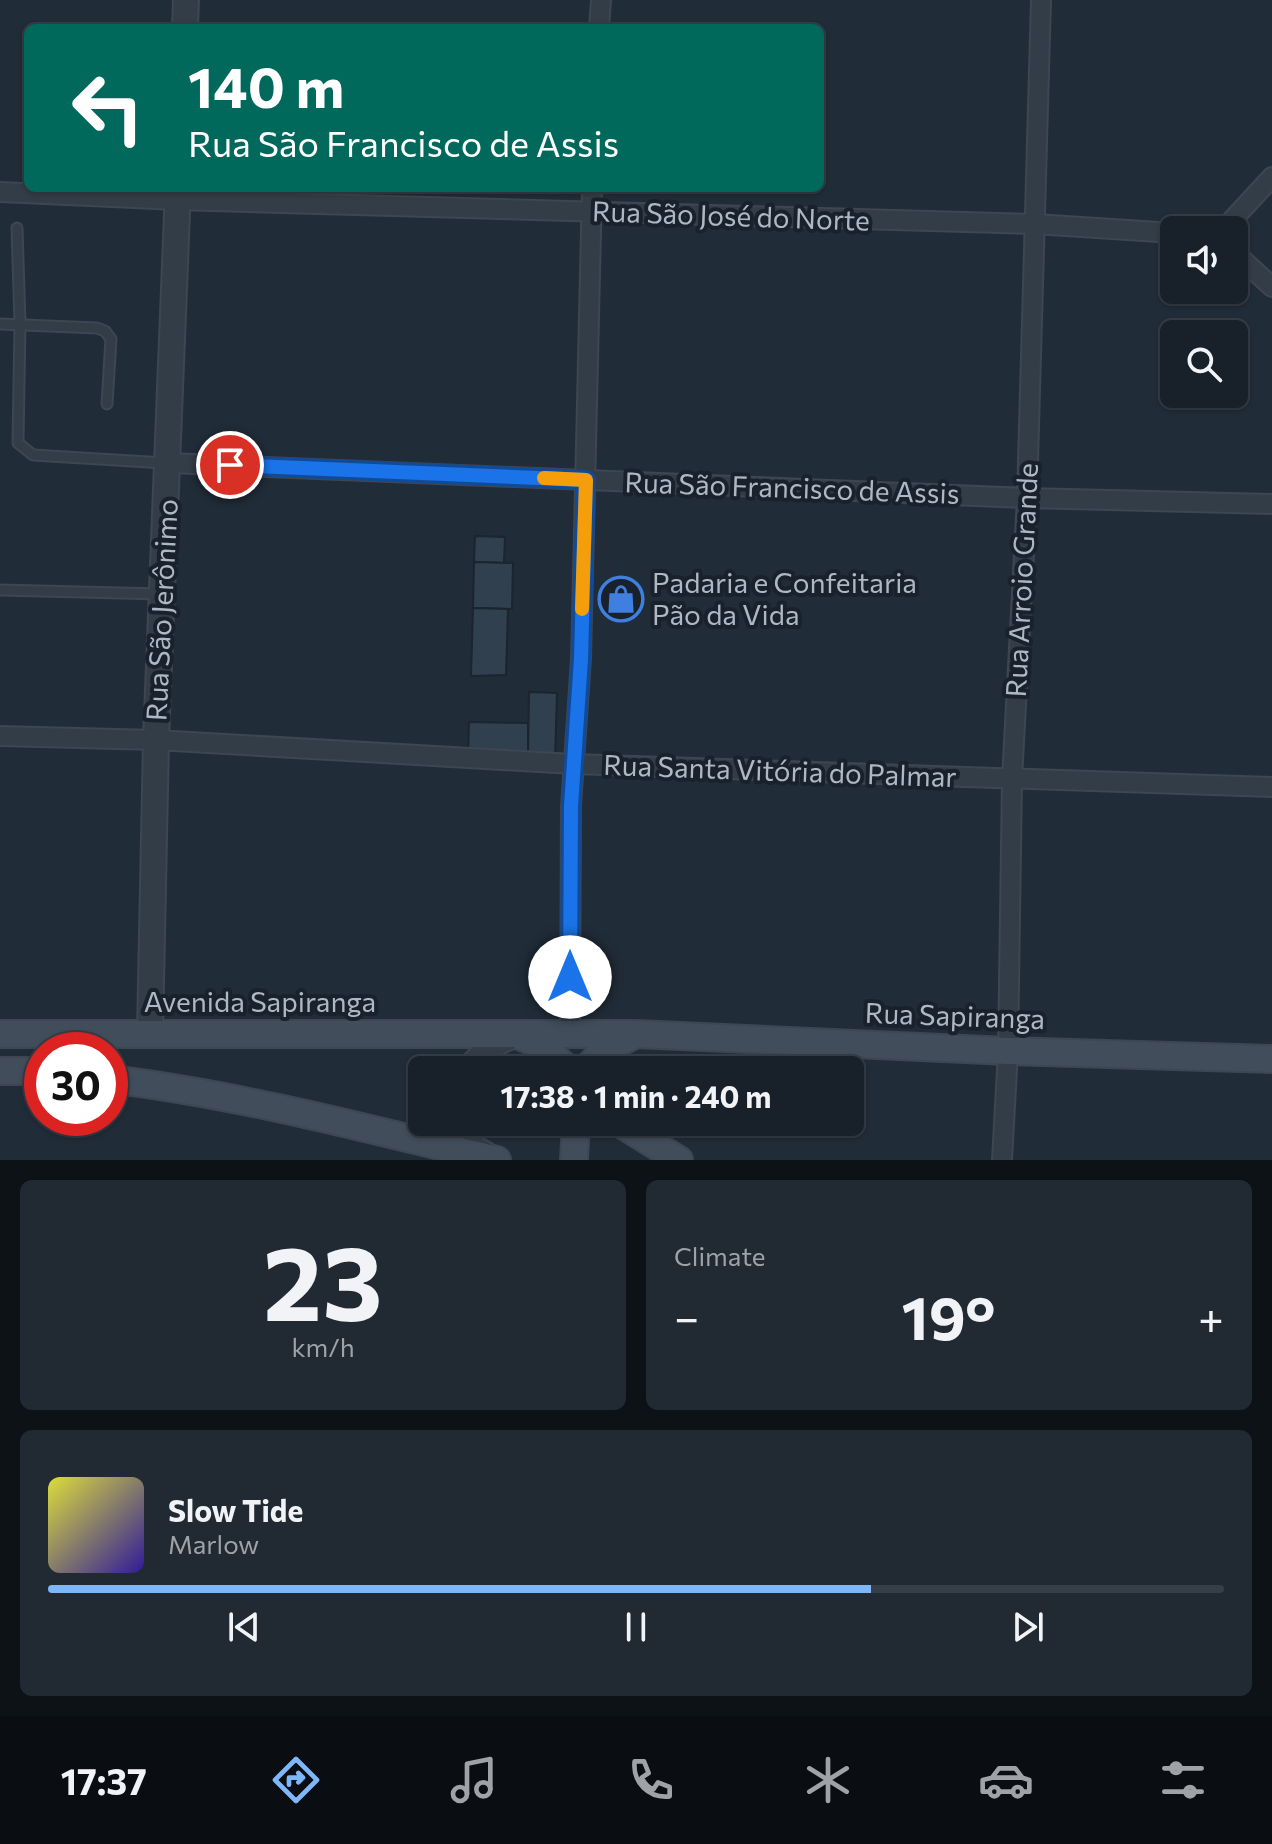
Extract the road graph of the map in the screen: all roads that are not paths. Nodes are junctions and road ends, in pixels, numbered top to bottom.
1 (186, 0) edge
2 (601, 0) edge
3 (1041, 0) edge
4 (185, 24) edge
5 (599, 24) edge
6 (1272, 177) edge
7 (0, 192) edge
8 (592, 192) edge
9 (178, 194) edge
10 (591, 212) junction
11 (1236, 216) edge
12 (1035, 224) junction
13 (17, 228) dead end
14 (1160, 232) edge
15 (1248, 265) edge
16 (1272, 287) edge
17 (20, 323) junction
18 (0, 324) edge
19 (107, 404) dead end
20 (169, 463) junction
21 (586, 480) junction
22 (1027, 498) junction
23 (1272, 504) edge
24 (0, 590) edge
25 (162, 594) junction
26 (0, 736) edge
27 (156, 740) junction
28 (573, 764) junction
29 (1012, 780) junction
30 (1272, 787) edge
31 (150, 1033) junction
32 (0, 1034) edge
33 (636, 1034) junction
34 (570, 1035) junction
35 (519, 1036) junction
36 (1008, 1051) junction
37 (477, 1056) edge
38 (553, 1056) edge
39 (598, 1056) edge
40 (1272, 1059) edge
41 (0, 1071) edge
42 (24, 1071) edge
43 (128, 1081) edge
44 (465, 1136) edge
45 (575, 1136) edge
46 (640, 1136) edge
47 (499, 1160) edge
48 (574, 1160) edge
49 (679, 1160) edge
50 (1002, 1160) edge

1 - 4 street
2 - 5 street
3 - 12 street, Rua Arroio Grande
6 - 11 street
7 - 9 street, Rua São José do Norte
8 - 10 street
9 - 10 street, Rua São José do Norte
9 - 20 street, Rua São Jerônimo
10 - 12 street, Rua São José do Norte
10 - 21 street
12 - 14 street, Rua São José do Norte
12 - 22 street, Rua Arroio Grande
13 - 17 lane
15 - 16 street
17 - 18 lane
17 - 19 lane
17 - 20 lane
20 - 21 street, Rua São Francisco de Assis
20 - 25 street, Rua São Jerônimo
21 - 22 street, Rua São Francisco de Assis
21 - 28 street
22 - 23 street, Rua São Francisco de Assis
22 - 29 street, Rua Arroio Grande
24 - 25 lane
25 - 27 street, Rua São Jerônimo
26 - 27 street, Rua Santa Vitória do Palmar
27 - 28 street, Rua Santa Vitória do Palmar
27 - 31 street, Rua São Jerônimo
28 - 29 street, Rua Santa Vitória do Palmar
28 - 34 street
29 - 30 street, Rua Santa Vitória do Palmar
29 - 36 street, Rua Arroio Grande
31 - 32 main road, Avenida Sapiranga
31 - 35 main road, Avenida Sapiranga
33 - 34 main road, Rua Sapiranga
33 - 36 main road, Rua Sapiranga
33 - 39 main road
34 - 35 main road, Rua Sapiranga
35 - 37 street
35 - 38 main road
36 - 40 main road, Rua Sapiranga
36 - 50 street, Rua Arroio Grande
41 - 42 main road
43 - 47 main road
44 - 47 street
45 - 48 main road
46 - 49 main road

